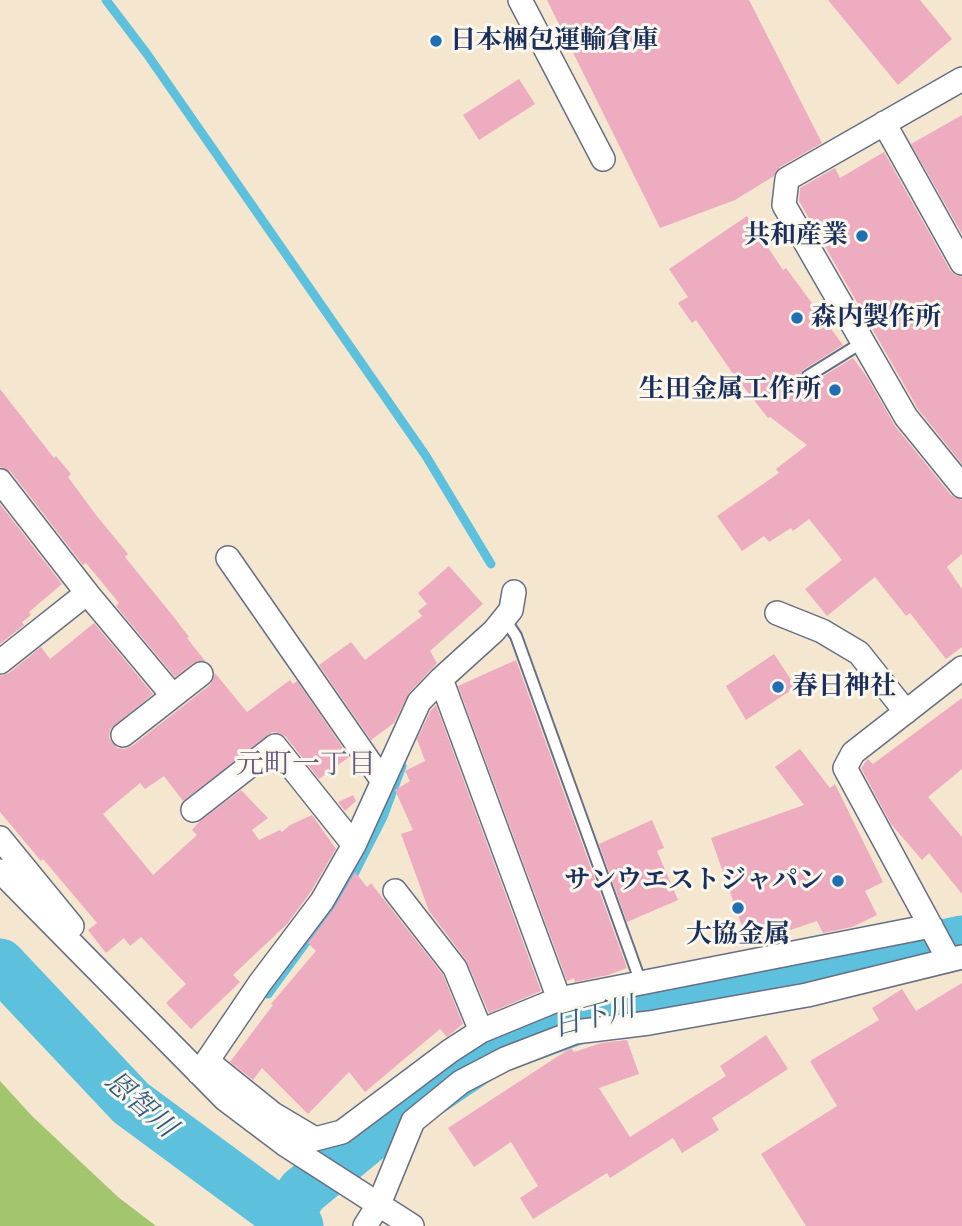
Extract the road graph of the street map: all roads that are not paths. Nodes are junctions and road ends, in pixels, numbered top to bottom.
1 (520, 0) edge
2 (962, 79) edge
3 (884, 123) junction
4 (603, 159) dead end
5 (962, 263) edge
6 (863, 342) junction
7 (808, 376) dead end
8 (0, 481) edge
9 (962, 486) edge
10 (228, 558) dead end
11 (514, 592) dead end
12 (87, 593) junction
13 (777, 613) dead end
14 (504, 618) junction
15 (0, 662) edge
16 (962, 668) edge
17 (201, 674) dead end
18 (441, 679) junction
19 (173, 696) junction
20 (906, 712) junction
21 (123, 735) dead end
22 (382, 780) junction
23 (193, 810) dead end
24 (0, 838) edge
25 (354, 845) junction
26 (0, 871) edge
27 (395, 891) dead end
28 (945, 946) edge
29 (641, 983) junction
30 (113, 987) junction
31 (559, 999) junction
32 (481, 1031) junction
33 (203, 1067) junction
34 (379, 1204) junction
35 (365, 1225) edge
36 (412, 1226) edge

1 - 4 street
2 - 3 street
3 - 5 street
3 - 6 street
6 - 7 lane
6 - 9 street
8 - 12 street
10 - 22 street
11 - 14 street
12 - 15 street
12 - 19 street
13 - 20 street
14 - 18 street
14 - 29 lane
16 - 20 street
17 - 19 street
18 - 22 street
18 - 31 street
19 - 21 street
20 - 28 street
22 - 25 street
23 - 25 street
24 - 30 street
25 - 33 street
26 - 30 street
27 - 32 street
28 - 29 street
28 - 34 street
29 - 31 street
30 - 33 street
31 - 32 street
32 - 33 street
33 - 34 street
34 - 35 street
34 - 36 street

